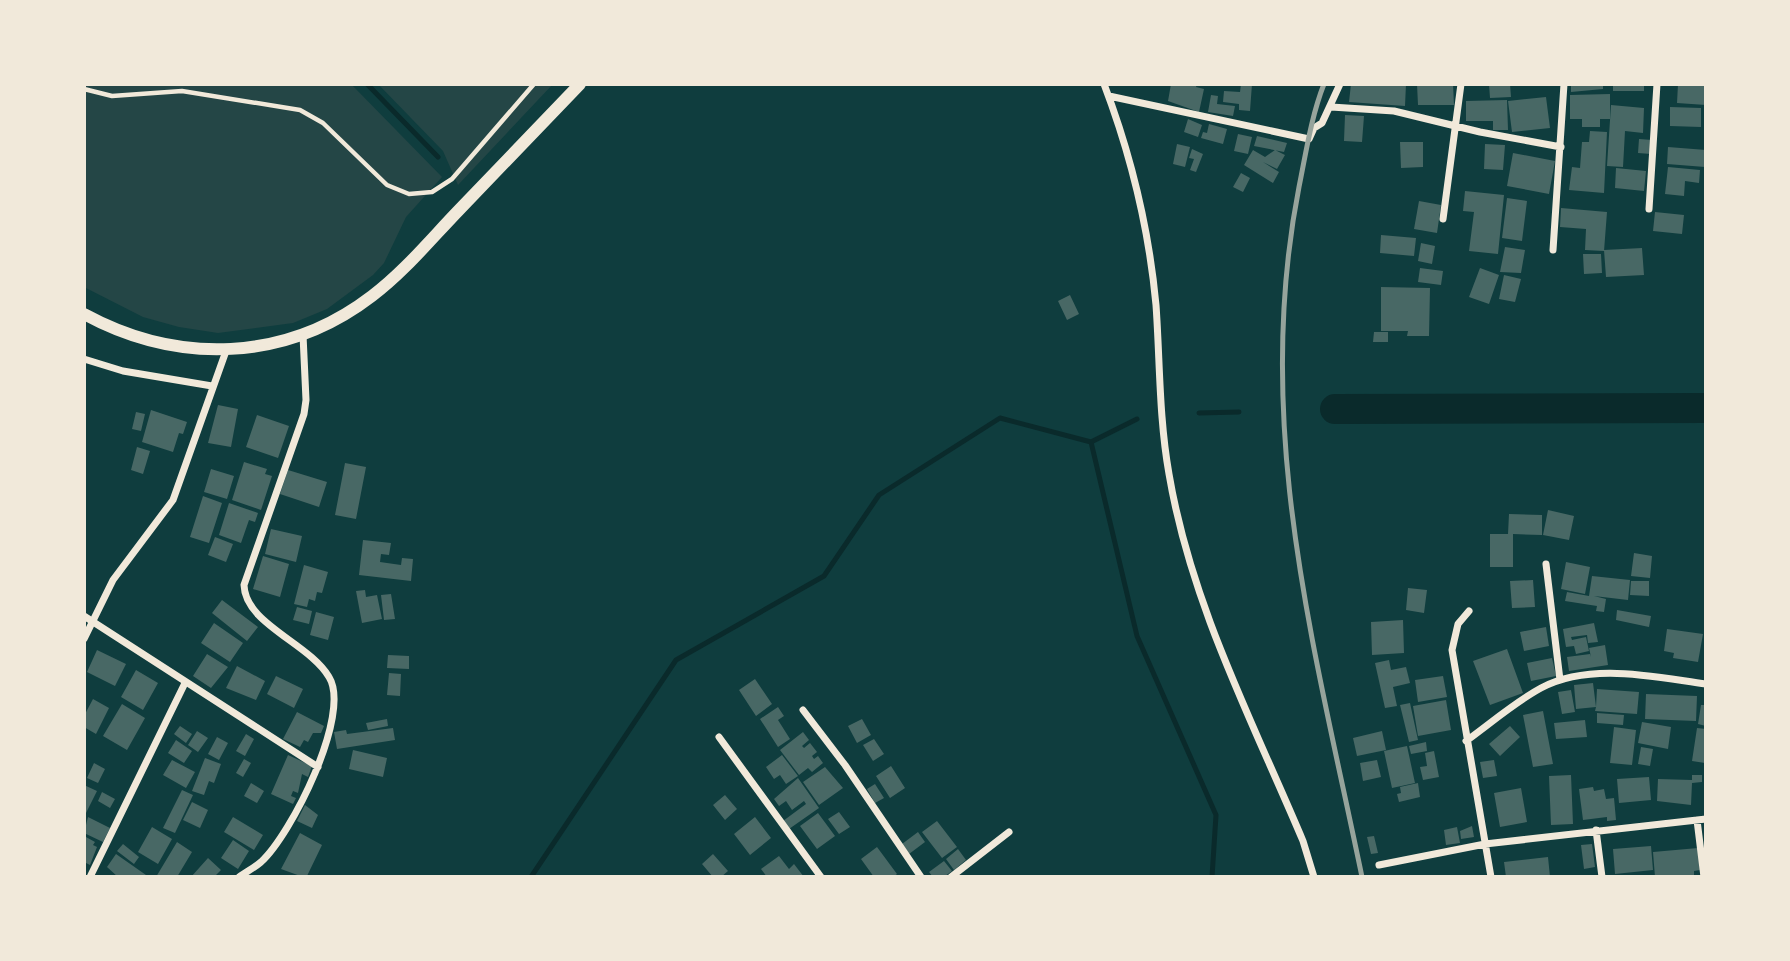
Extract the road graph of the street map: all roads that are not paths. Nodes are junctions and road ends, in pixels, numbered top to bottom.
1 (534, 84) edge
2 (580, 84) edge
3 (1104, 84) edge
4 (1340, 84) edge
5 (1461, 84) edge
6 (1563, 84) edge
7 (1657, 84) edge
8 (84, 89) edge
9 (1109, 96) junction
10 (1331, 107) junction
11 (1456, 125) junction
12 (1561, 148) junction
13 (1649, 209) dead end
14 (1444, 219) dead end
15 (1553, 250) dead end
16 (84, 314) edge
17 (303, 335) junction
18 (226, 351) junction
19 (84, 359) edge
20 (212, 387) junction
21 (1546, 564) dead end
22 (1469, 611) dead end
23 (84, 616) edge
24 (91, 621) junction
25 (84, 639) edge
26 (1560, 680) junction
27 (185, 683) junction
28 (1706, 684) edge
29 (803, 710) dead end
30 (719, 737) dead end
31 (1466, 741) junction
32 (318, 767) junction
33 (1702, 820) edge
34 (1596, 830) junction
35 (1009, 832) dead end
36 (1485, 844) junction
37 (1379, 865) dead end
38 (90, 877) edge
39 (239, 877) edge
40 (821, 877) edge
41 (921, 877) edge
42 (951, 877) edge
43 (1314, 877) edge
44 (1491, 877) edge
45 (1602, 877) edge
46 (1704, 877) edge

1 - 8 lane
2 - 17 main road
3 - 9 street
4 - 10 street
5 - 11 street
6 - 12 street
7 - 13 street
9 - 10 street
9 - 43 street
10 - 11 street
11 - 12 street
11 - 14 street
12 - 15 street
16 - 18 main road
17 - 18 main road
17 - 32 street
18 - 20 street
19 - 20 street
20 - 24 street
21 - 26 street
22 - 31 street
23 - 24 street
24 - 25 street
24 - 27 street
26 - 28 street
26 - 31 street
27 - 32 street
27 - 38 street
29 - 41 street
30 - 40 street
31 - 36 street
32 - 39 street
33 - 34 street
33 - 46 street
34 - 36 street
34 - 45 street
35 - 42 street
36 - 37 street
36 - 44 street

